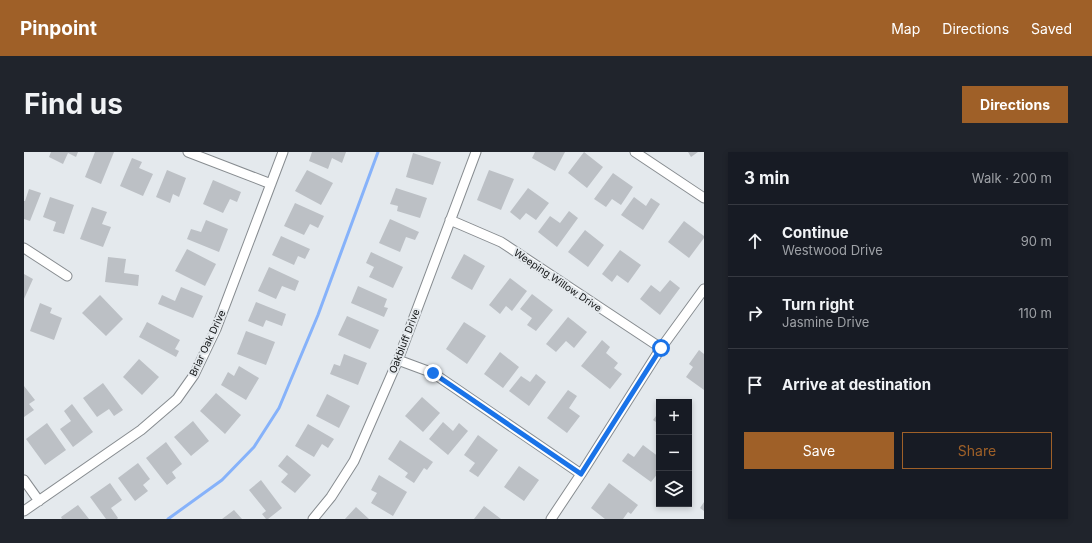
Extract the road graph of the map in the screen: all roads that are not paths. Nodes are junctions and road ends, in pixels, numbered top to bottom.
1 (188, 152) edge
2 (283, 152) edge
3 (476, 152) edge
4 (635, 152) edge
5 (271, 184) junction
6 (704, 198) edge
7 (450, 220) junction
8 (24, 248) edge
9 (67, 276) dead end
10 (704, 289) edge
11 (661, 348) junction
12 (398, 360) junction
13 (581, 474) junction
14 (24, 480) edge
15 (39, 501) junction
16 (24, 511) edge
17 (313, 519) edge
18 (551, 519) edge

1 - 5 street
2 - 5 street, Briar Oak Drive
3 - 7 street, Oakbluff Drive
4 - 6 street
5 - 15 street, Briar Oak Drive
7 - 11 street, Weeping Willow Drive
7 - 12 street, Oakbluff Drive
8 - 9 street
10 - 11 street
11 - 13 street
12 - 13 street
12 - 17 street, Oakbluff Drive
13 - 18 street
14 - 15 street
15 - 16 street, Briar Oak Drive

